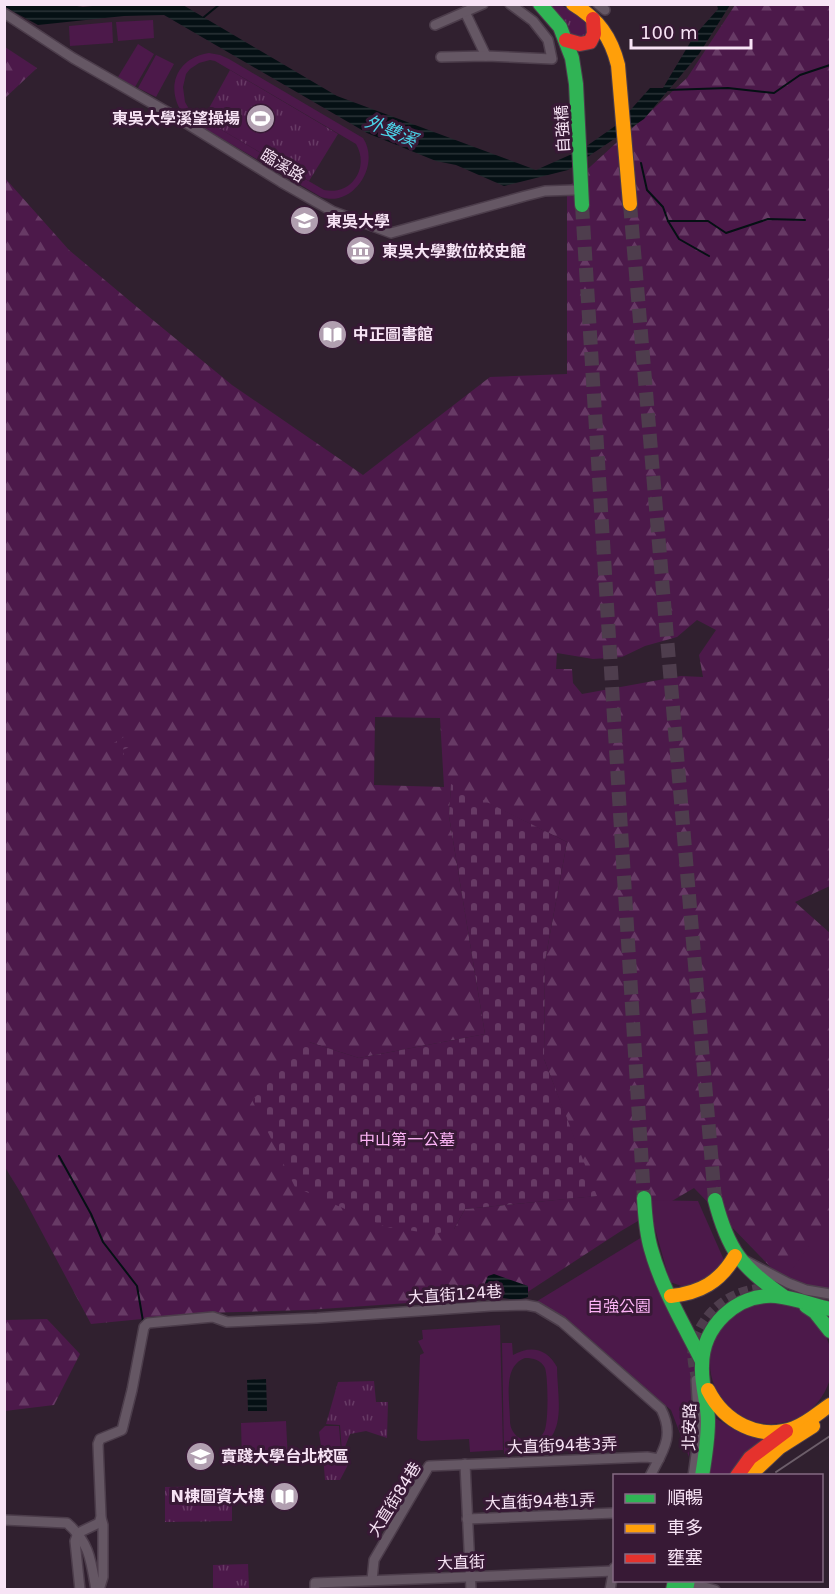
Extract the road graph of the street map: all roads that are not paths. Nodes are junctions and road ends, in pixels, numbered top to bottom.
1 (483, 4) edge
2 (510, 4) edge
3 (540, 4) edge
4 (573, 4) edge
5 (465, 12) junction
6 (587, 12) edge
7 (4, 13) edge
8 (435, 25) dead end
9 (566, 40) junction
10 (486, 56) junction
11 (441, 57) dead end
12 (574, 190) dead end
13 (630, 204) tunnel mouth
14 (582, 205) tunnel mouth
15 (644, 1198) tunnel mouth
16 (715, 1200) tunnel mouth
17 (735, 1256) junction
18 (831, 1294) edge
19 (671, 1296) junction
20 (793, 1298) junction
21 (831, 1299) edge
22 (831, 1309) edge
23 (831, 1331) edge
24 (702, 1361) junction
25 (700, 1380) junction
26 (831, 1398) edge
27 (827, 1410) edge
28 (790, 1429) junction
29 (659, 1459) junction
30 (465, 1464) junction
31 (651, 1474) edge
32 (693, 1474) edge
33 (702, 1474) edge
34 (738, 1474) edge
35 (751, 1474) edge
36 (613, 1513) edge
37 (101, 1517) junction
38 (467, 1519) junction
39 (4, 1520) edge
40 (78, 1533) junction
41 (613, 1570) edge
42 (613, 1575) edge
43 (470, 1576) junction
44 (372, 1580) junction
45 (683, 1583) edge
46 (80, 1590) edge
47 (98, 1590) edge
48 (315, 1590) edge
49 (471, 1590) edge
50 (610, 1590) edge
51 (673, 1590) edge
52 (715, 1590) edge

1 - 5 street
2 - 10 street
3 - 9 main road, 自強橋
4 - 6 main road
5 - 8 street
5 - 10 street
6 - 9 main road
6 - 13 main road
7 - 12 street, 臨溪路
9 - 14 main road, 自強橋
10 - 11 street
15 - 19 main road
16 - 17 main road
17 - 18 street
17 - 19 main road
17 - 20 main road
19 - 24 main road
20 - 21 street
20 - 22 main road, 北安路
20 - 23 main road
20 - 24 main road, 北安路
24 - 25 main road, 北安路
25 - 28 main road, 北安路
25 - 32 street
25 - 33 main road, 北安路
26 - 27 main road, 北安路
27 - 28 main road, 北安路
27 - 35 main road
28 - 34 main road, 北安路
29 - 30 street, 大直街94巷3弄
29 - 31 street, 大直街124巷
29 - 37 street, 大直街124巷
30 - 38 street
30 - 44 street, 大直街84巷
36 - 38 street, 大直街94巷1弄
37 - 40 street
37 - 47 street
38 - 43 street
39 - 40 street
40 - 46 street
40 - 47 street
41 - 43 street, 大直街
42 - 50 street
43 - 44 street, 大直街
43 - 49 street
44 - 48 street, 大直街
45 - 51 main road
45 - 52 street

